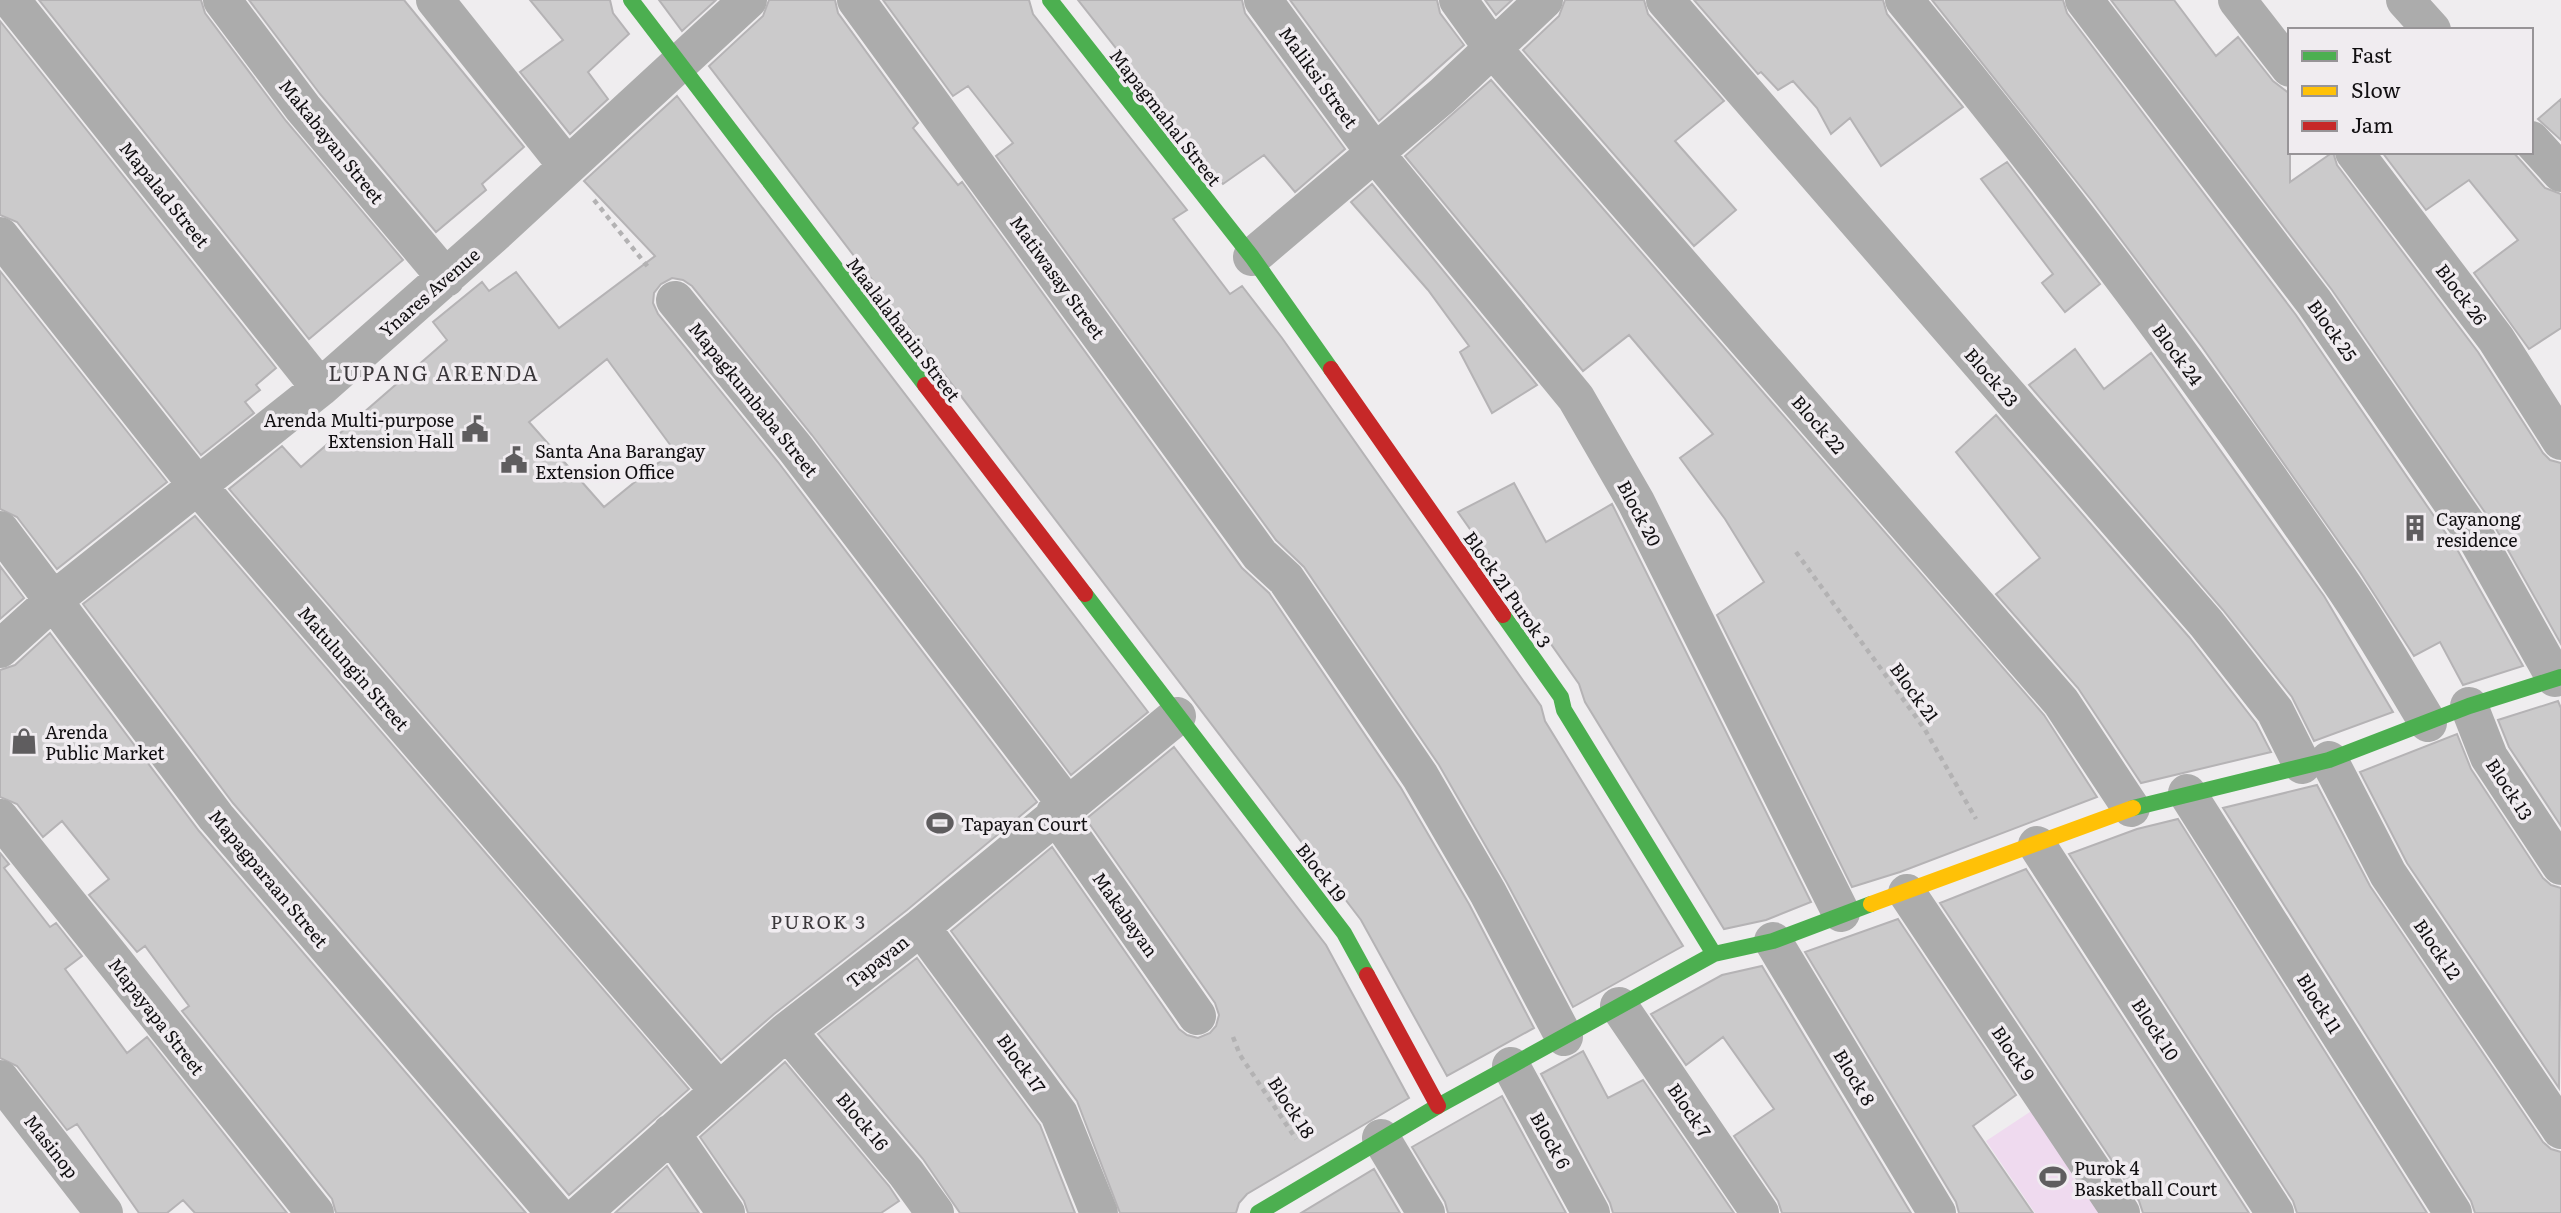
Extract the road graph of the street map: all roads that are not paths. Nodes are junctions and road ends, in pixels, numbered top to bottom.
1 (11, 0) edge
2 (222, 0) edge
3 (435, 0) edge
4 (631, 0) edge
5 (748, 0) edge
6 (856, 0) edge
7 (1050, 0) edge
8 (1263, 0) edge
9 (1458, 0) edge
10 (1544, 0) edge
11 (1665, 0) edge
12 (1904, 0) edge
13 (2084, 0) edge
14 (2237, 0) edge
15 (2405, 0) edge
16 (2430, 28) edge
17 (1494, 50) junction
18 (681, 65) junction
19 (2288, 65) edge
20 (2533, 142) edge
21 (1375, 153) junction
22 (2356, 154) edge
23 (568, 166) junction
24 (2561, 173) edge
25 (0, 236) edge
26 (1252, 257) junction
27 (446, 278) junction
28 (675, 300) road end
29 (320, 388) junction
30 (2561, 441) edge
31 (197, 485) junction
32 (0, 530) edge
33 (55, 599) junction
34 (0, 649) edge
35 (2558, 678) edge
36 (1149, 679) joint
37 (2469, 706) junction
38 (1177, 716) junction
39 (2428, 723) junction
40 (2316, 762) junction
41 (2187, 793) junction
42 (2131, 808) junction
43 (1060, 809) junction
44 (0, 818) edge
45 (2037, 845) junction
46 (2561, 866) edge
47 (1908, 893) junction
48 (1841, 913) junction
49 (921, 927) junction
50 (1773, 941) junction
51 (1714, 954) junction
52 (1619, 1006) junction
53 (1197, 1016) dead end
54 (788, 1031) junction
55 (1564, 1037) junction
56 (1511, 1066) junction
57 (0, 1079) edge
58 (719, 1091) junction
59 (1438, 1106) junction
60 (2561, 1130) edge
61 (671, 1133) junction
62 (1381, 1138) junction
63 (104, 1213) edge
64 (315, 1213) edge
65 (555, 1213) edge
66 (582, 1213) edge
67 (726, 1213) edge
68 (935, 1213) edge
69 (1099, 1213) edge
70 (1258, 1213) edge
71 (1426, 1213) edge
72 (1591, 1213) edge
73 (1760, 1213) edge
74 (1937, 1213) edge
75 (2121, 1213) edge
76 (2275, 1213) edge
77 (2453, 1213) edge

1 - 29 street, Mapalad Street
2 - 27 street, Makabayan Street
3 - 23 street
4 - 18 street, Maalalahanin Street
5 - 18 street, Ynares Avenue
6 - 55 street, Matiwasay Street
7 - 26 street, Mapagmahal Street
8 - 21 street, Maliksi Street
9 - 17 street, Block 22
10 - 17 street
11 - 40 street, Block 23
12 - 39 street, Block 24
13 - 35 street, Block 25
14 - 19 street
15 - 16 street
17 - 21 street
17 - 42 street, Block 22
18 - 23 street, Ynares Avenue
18 - 36 street, Maalalahanin Street
20 - 24 street
21 - 26 street
21 - 48 street, Block 20
22 - 30 street, Block 26
23 - 27 street, Ynares Avenue
25 - 31 street, Matulungin Street
26 - 51 street, Block 21 Purok 3
27 - 29 street, Ynares Avenue
28 - 43 street, Mapagkumbaba Street
29 - 31 street, Ynares Avenue
31 - 33 street, Ynares Avenue
31 - 58 street, Matulungin Street
32 - 33 street, Mapagparaan Street
33 - 34 street, Ynares Avenue
33 - 65 street, Mapagparaan Street
35 - 37 street
36 - 38 street, Block 19
37 - 39 street
37 - 46 street, Block 13
38 - 43 street, Tapayan
38 - 59 street, Block 19
39 - 40 street
40 - 41 street
40 - 60 street, Block 12
41 - 42 street
41 - 77 street, Block 11
42 - 45 street
43 - 49 street, Tapayan
43 - 53 street, Makabayan
44 - 64 street, Mapayapa Street
45 - 47 street
45 - 76 street, Block 10
47 - 48 street
47 - 75 street, Block 9
48 - 50 street
49 - 54 street, Tapayan
49 - 69 street, Block 17
50 - 51 street
50 - 74 street, Block 8
51 - 52 street
52 - 55 street
52 - 73 street, Block 7
54 - 58 street, Tapayan
54 - 68 street, Block 16
55 - 56 street
56 - 59 street
56 - 72 street, Block 6
57 - 63 street, Masinop
58 - 61 street, Tapayan
59 - 62 street
61 - 66 street, Tapayan
61 - 67 street
62 - 70 street
62 - 71 street

